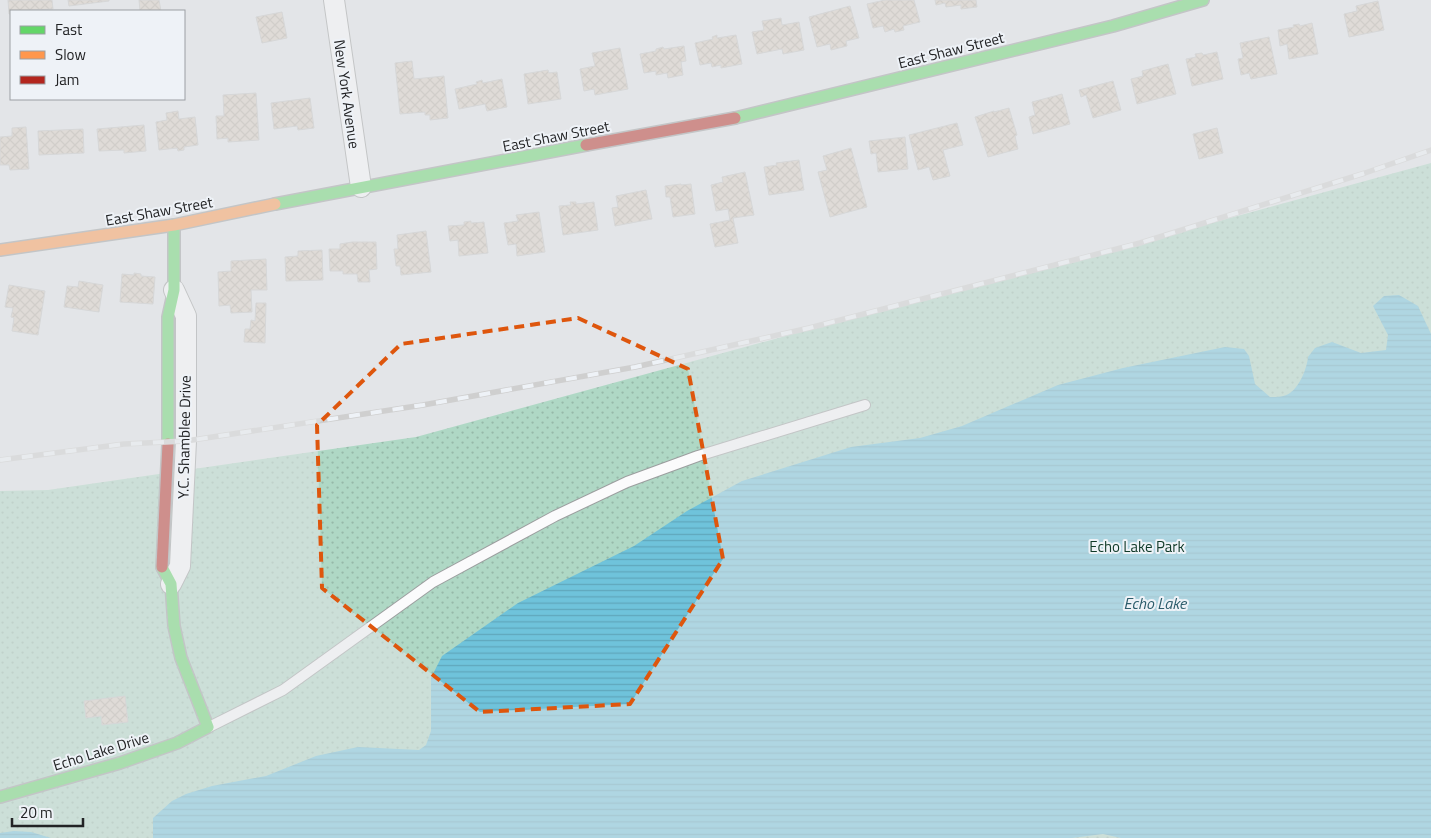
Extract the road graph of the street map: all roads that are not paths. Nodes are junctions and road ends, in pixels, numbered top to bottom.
1 (334, 0) edge
2 (1203, 0) edge
3 (361, 187) junction
4 (174, 225) junction
5 (0, 250) edge
6 (174, 290) joint
7 (865, 405) dead end
8 (171, 584) joint
9 (208, 727) junction
10 (0, 797) edge

1 - 3 street, New York Avenue
2 - 3 street, East Shaw Street
3 - 4 street, East Shaw Street
4 - 5 street, East Shaw Street
4 - 6 street, Y.C. Shamblee Drive
6 - 8 street, Y.C. Shamblee Drive
7 - 9 lane
8 - 9 street, Y.C. Shamblee Drive
9 - 10 street, Echo Lake Drive

